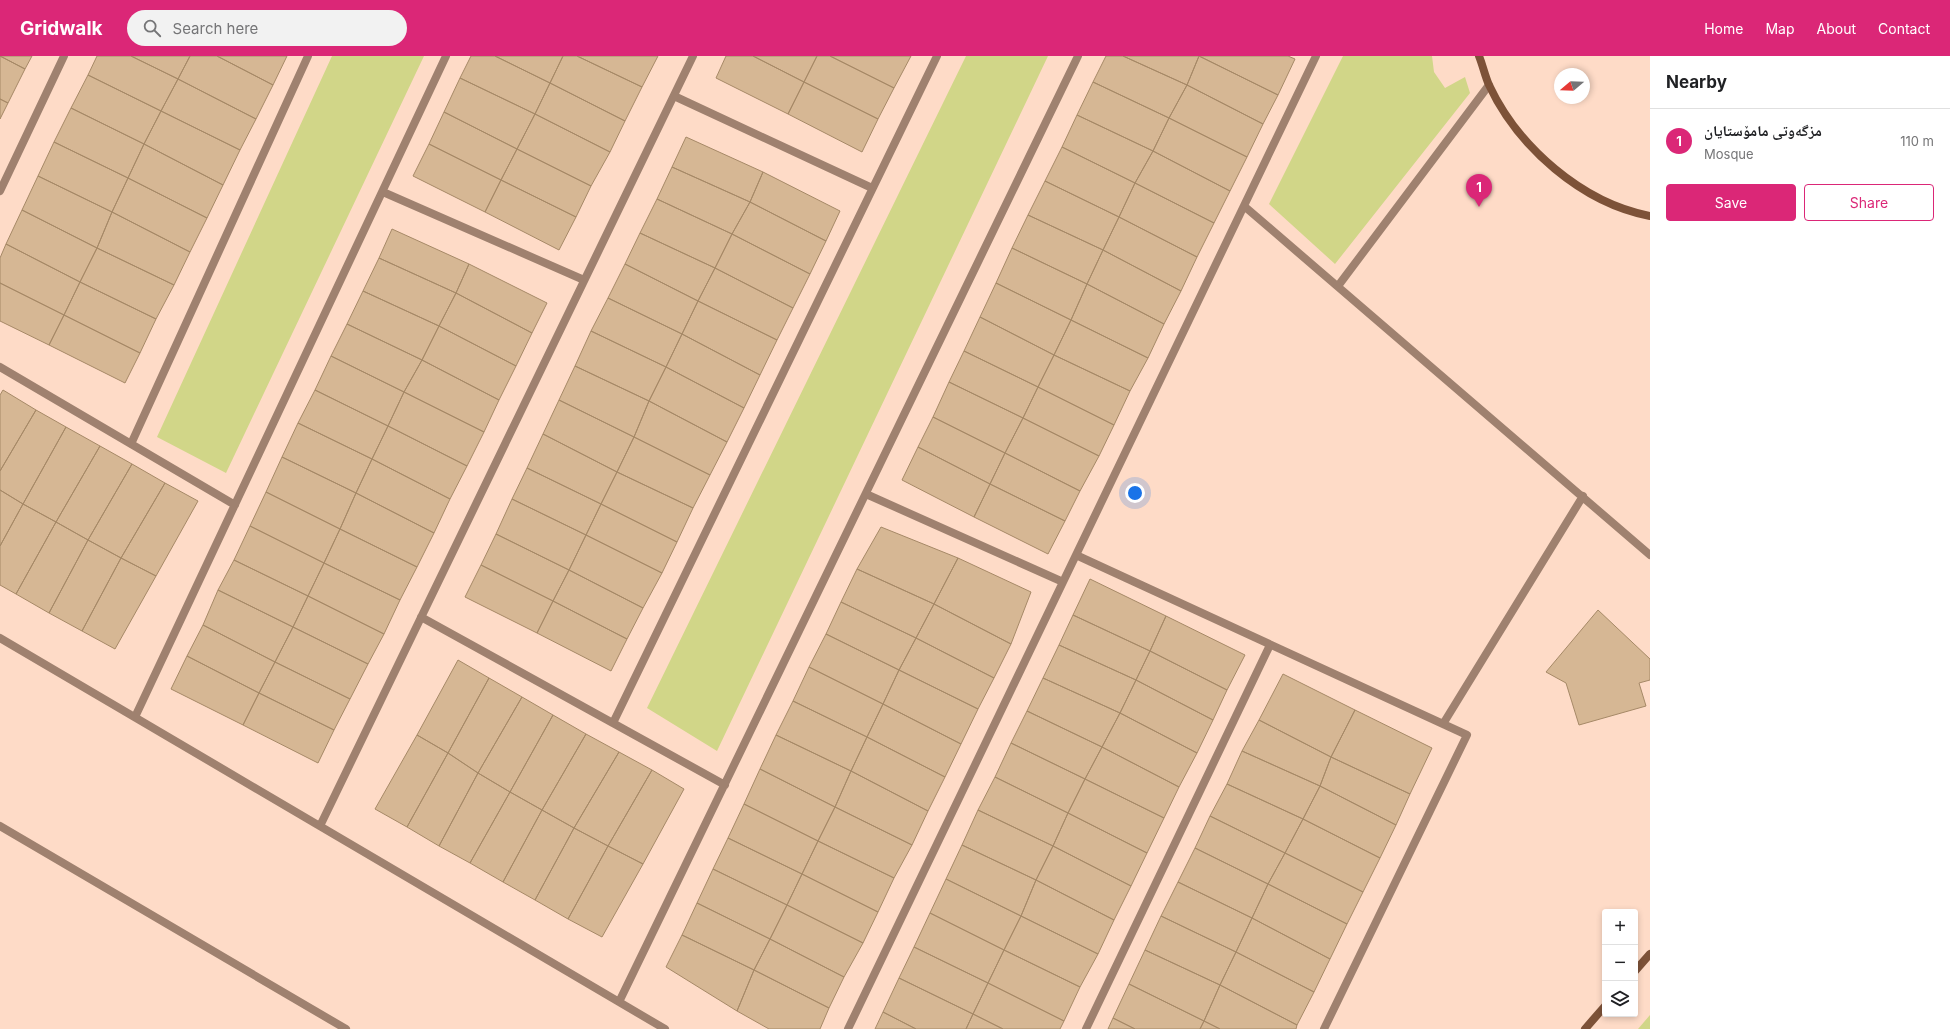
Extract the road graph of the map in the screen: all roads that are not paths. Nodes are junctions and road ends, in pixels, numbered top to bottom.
1 (64, 56) edge
2 (308, 56) edge
3 (446, 56) edge
4 (693, 56) edge
5 (936, 56) edge
6 (1078, 56) edge
7 (1316, 56) edge
8 (1479, 56) edge
9 (1489, 85) junction
10 (674, 96) junction
11 (872, 188) junction
12 (0, 192) edge
13 (383, 192) junction
14 (1244, 206) junction
15 (1650, 216) edge
16 (584, 280) junction
17 (1338, 286) junction
18 (0, 367) edge
19 (131, 444) junction
20 (866, 494) junction
21 (1583, 496) junction
22 (235, 505) junction
23 (1650, 554) edge
24 (1076, 555) junction
25 (1063, 582) junction
26 (421, 617) junction
27 (0, 638) edge
28 (1270, 644) junction
29 (135, 717) junction
30 (613, 723) junction
31 (1443, 724) junction
32 (725, 785) junction
33 (0, 826) edge
34 (320, 826) junction
35 (1650, 954) edge
36 (1638, 968) edge
37 (619, 1002) junction
38 (1602, 1009) edge
39 (346, 1029) edge
40 (664, 1029) edge
41 (848, 1029) edge
42 (1086, 1029) edge
43 (1324, 1029) edge
44 (1585, 1029) edge

1 - 12 street
2 - 19 street
3 - 13 street
4 - 10 street
5 - 11 street
6 - 20 street
7 - 14 street
8 - 9 street
9 - 15 street
9 - 17 street
10 - 11 street
10 - 16 street
11 - 30 street
13 - 16 street
13 - 22 street
14 - 17 street
14 - 24 street
16 - 26 street
17 - 21 street
18 - 19 street
19 - 22 street
20 - 25 street
20 - 32 street
21 - 23 street
21 - 31 street
22 - 29 street
24 - 25 street
24 - 28 street
25 - 41 street
26 - 30 street
26 - 34 street
27 - 29 street
28 - 31 street
28 - 42 street
29 - 34 street
30 - 32 street
31 - 43 street
32 - 37 street
33 - 39 street
34 - 37 street
35 - 36 street
37 - 40 street
38 - 44 street

